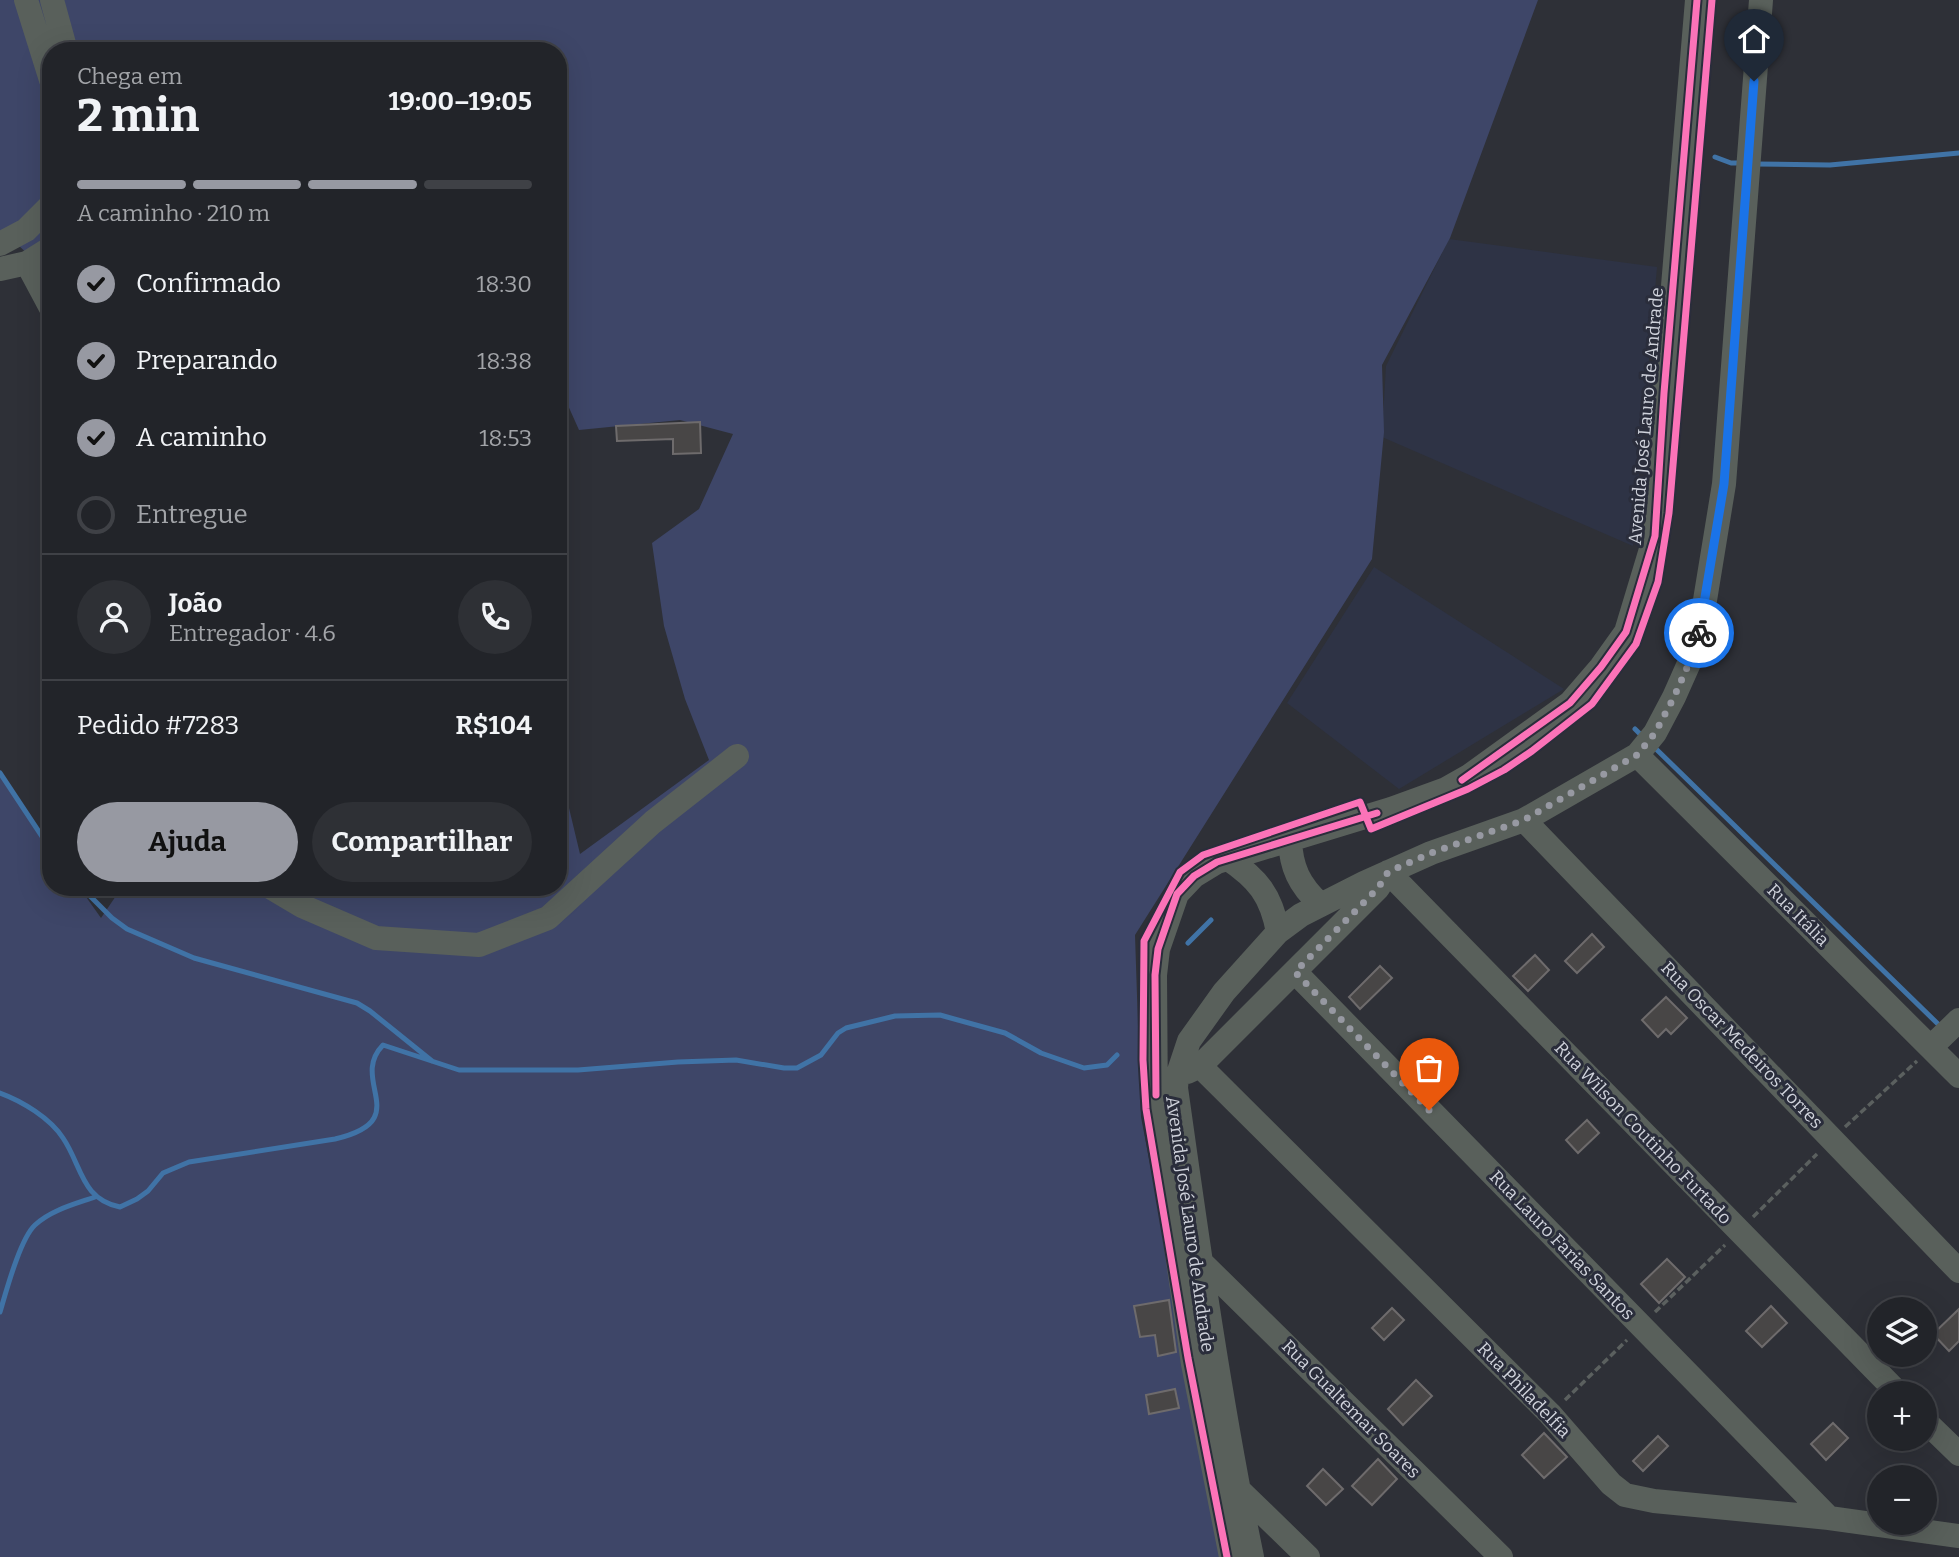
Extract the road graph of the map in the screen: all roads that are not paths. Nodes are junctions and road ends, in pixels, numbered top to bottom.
1 (26, 0) edge
2 (52, 0) edge
3 (1697, 0) edge
4 (1761, 0) edge
5 (64, 42) edge
6 (42, 51) edge
7 (42, 214) edge
8 (0, 243) edge
9 (42, 254) edge
10 (27, 263) junction
11 (0, 268) edge
12 (42, 291) edge
13 (1645, 746) junction
14 (737, 756) dead end
15 (1524, 820) junction
16 (1290, 839) junction
17 (1227, 859) junction
18 (1388, 872) junction
19 (285, 896) edge
20 (1320, 904) junction
21 (1278, 932) junction
22 (1295, 972) junction
23 (1959, 1020) edge
24 (1931, 1048) junction
25 (1200, 1066) junction
26 (1959, 1076) edge
27 (1177, 1077) junction
28 (1201, 1262) junction
29 (1959, 1271) edge
30 (1886, 1381) edge
31 (1937, 1433) edge
32 (1959, 1454) edge
33 (1238, 1489) junction
34 (1829, 1518) junction
35 (1959, 1536) edge
36 (1230, 1557) edge
37 (1252, 1557) edge
38 (1308, 1557) edge
39 (1501, 1557) edge

1 - 6 street
2 - 5 street
3 - 16 street, Avenida José Lauro de Andrade
4 - 13 street
7 - 8 street
9 - 10 street
10 - 11 street
10 - 12 street
13 - 15 street, Avenida José Lauro de Andrade
13 - 24 street, Rua Itália
14 - 19 street
15 - 18 street, Avenida José Lauro de Andrade
15 - 29 street, Rua Oscar Medeiros Torres
16 - 17 street, Avenida José Lauro de Andrade
16 - 20 street
17 - 21 street
17 - 36 street, Avenida José Lauro de Andrade
18 - 20 street, Avenida José Lauro de Andrade
18 - 22 street
18 - 30 street, Rua Wilson Coutinho Furtado
20 - 21 street, Avenida José Lauro de Andrade
21 - 27 street, Avenida José Lauro de Andrade
22 - 25 street
22 - 34 street, Rua Lauro Farias Santos
23 - 24 street
24 - 26 street, Rua Itália
25 - 27 street
25 - 34 street, Rua Philadelfia
27 - 28 street, Avenida José Lauro de Andrade
28 - 33 street, Avenida José Lauro de Andrade
28 - 39 street, Rua Gualtemar Soares
31 - 32 street
33 - 37 street, Avenida José Lauro de Andrade
33 - 38 street
34 - 35 street, Rua Philadelfia

